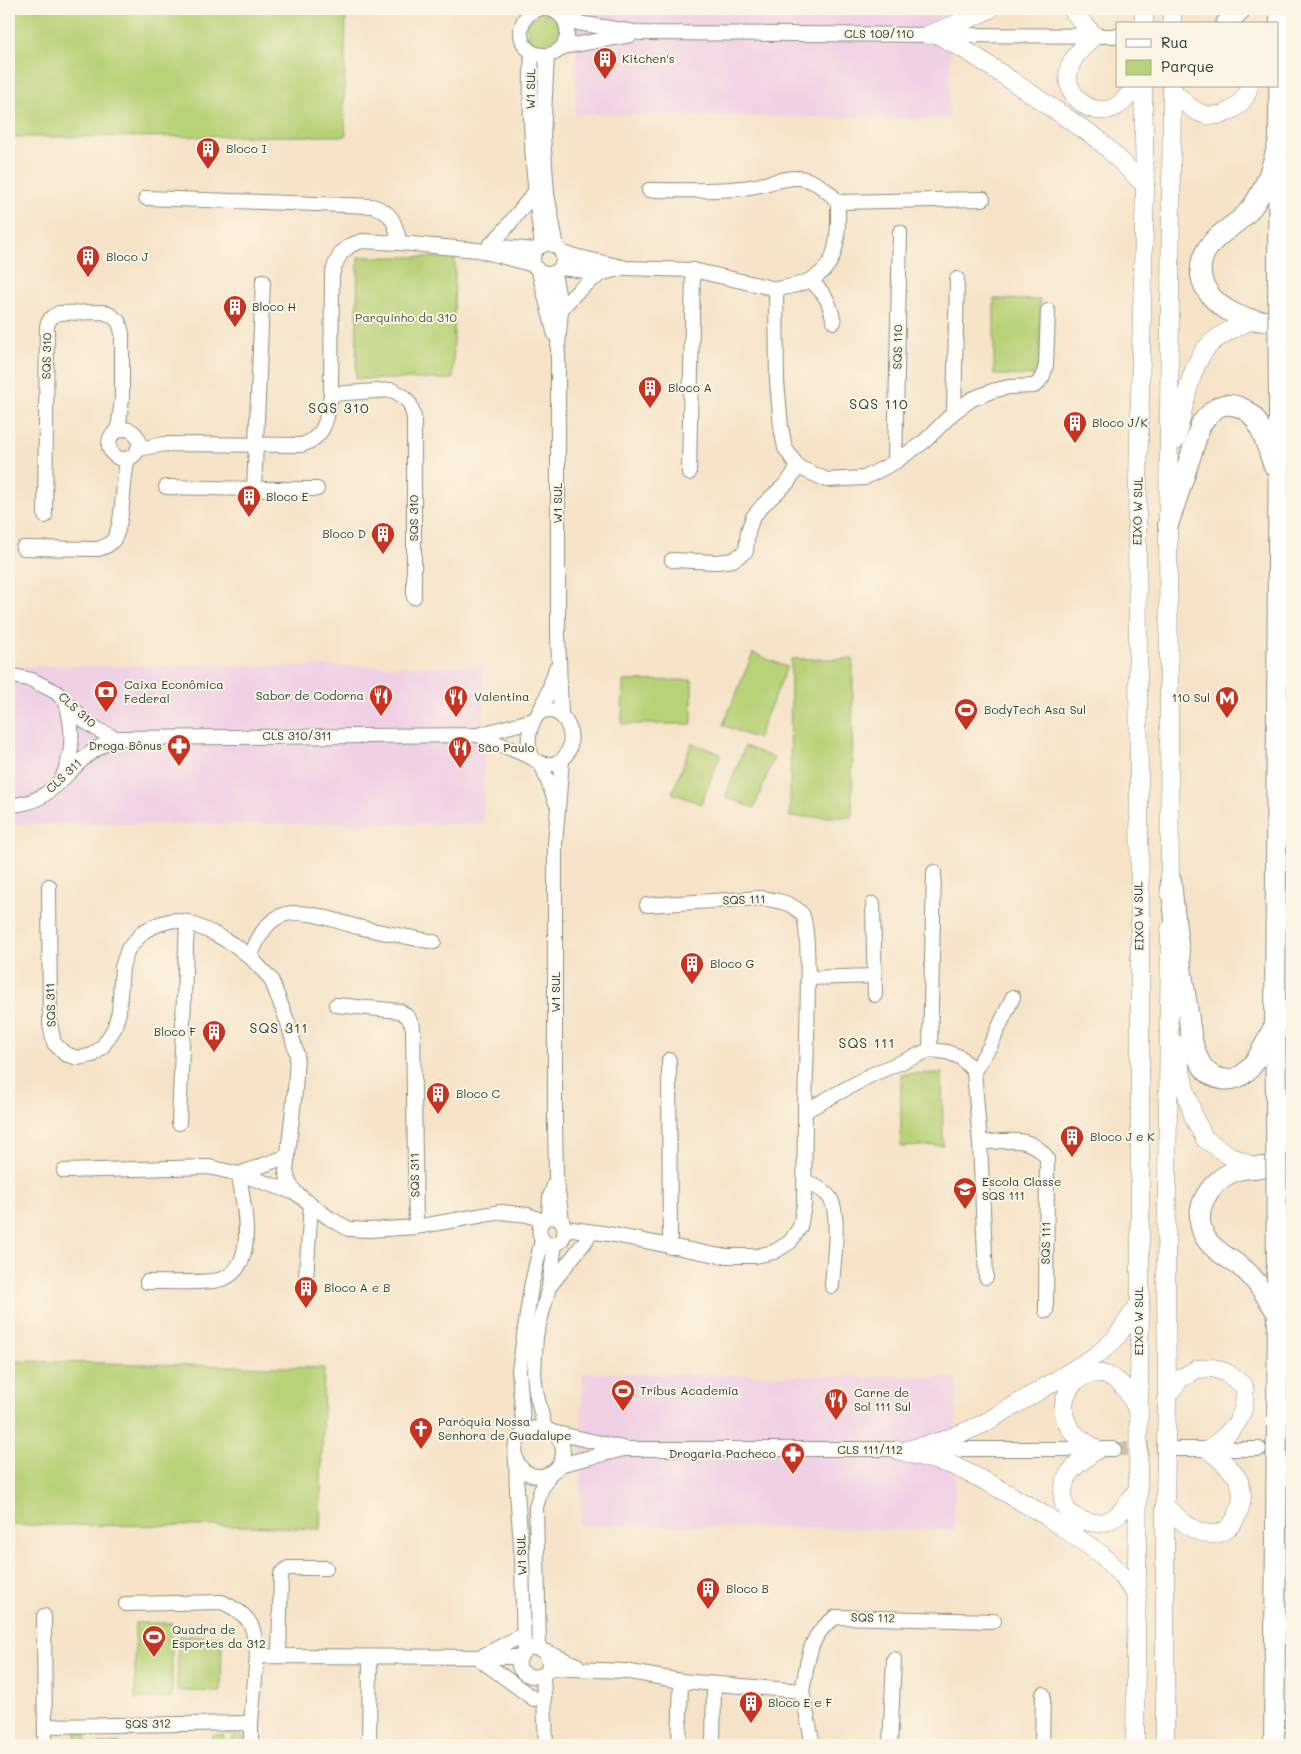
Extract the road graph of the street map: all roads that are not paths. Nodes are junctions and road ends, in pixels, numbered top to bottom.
1 (551, 9) edge
2 (990, 9) edge
3 (1072, 9) edge
4 (1144, 9) edge
5 (1172, 9) edge
6 (1241, 9) edge
7 (1280, 9) edge
8 (531, 11) edge
9 (565, 21) junction
10 (1144, 22) edge
11 (1172, 22) edge
12 (1228, 22) edge
13 (641, 33) junction
14 (933, 35) junction
15 (1094, 35) junction
16 (1116, 36) edge
17 (562, 47) junction
18 (532, 52) junction
19 (548, 55) junction
20 (1133, 88) edge
21 (1144, 88) edge
22 (1172, 88) edge
23 (1248, 88) edge
24 (1278, 144) junction
25 (1145, 185) junction
26 (649, 190) dead end
27 (534, 192) junction
28 (146, 198) dead end
29 (983, 198) dead end
30 (838, 202) junction
31 (900, 232) dead end
32 (400, 243) junction
33 (484, 248) junction
34 (539, 248) junction
35 (559, 250) junction
36 (537, 268) junction
37 (626, 268) junction
38 (693, 270) junction
39 (557, 271) junction
40 (603, 273) junction
41 (957, 279) dead end
42 (263, 281) dead end
43 (811, 281) junction
44 (776, 289) junction
45 (561, 310) junction
46 (1048, 312) dead end
47 (1253, 320) junction
48 (1292, 321) edge
49 (834, 322) dead end
50 (558, 346) junction
51 (331, 394) junction
52 (954, 412) junction
53 (127, 443) junction
54 (256, 445) junction
55 (895, 462) junction
56 (798, 467) junction
57 (1169, 467) junction
58 (689, 474) dead end
59 (1278, 474) junction
60 (166, 487) dead end
61 (317, 488) dead end
62 (254, 490) junction
63 (45, 516) dead end
64 (1168, 525) junction
65 (23, 548) dead end
66 (672, 560) dead end
67 (414, 597) dead end
68 (559, 660) junction
69 (9, 675) edge
70 (66, 701) junction
71 (561, 714) junction
72 (536, 717) junction
73 (478, 735) junction
74 (116, 738) junction
75 (562, 760) junction
76 (537, 761) junction
77 (61, 782) junction
78 (9, 805) edge
79 (557, 806) junction
80 (934, 872) dead end
81 (1170, 881) junction
82 (49, 886) dead end
83 (873, 904) dead end
84 (646, 905) dead end
85 (187, 922) junction
86 (434, 942) dead end
87 (250, 957) junction
88 (874, 976) junction
89 (808, 978) junction
90 (875, 995) dead end
91 (1013, 998) dead end
92 (336, 1005) dead end
93 (1168, 1007) junction
94 (1275, 1025) junction
95 (930, 1050) junction
96 (669, 1060) dead end
97 (974, 1071) junction
98 (805, 1111) junction
99 (179, 1123) dead end
100 (980, 1142) junction
101 (288, 1156) junction
102 (1292, 1167) edge
103 (1256, 1168) junction
104 (64, 1171) dead end
105 (239, 1174) junction
106 (556, 1177) junction
107 (804, 1181) junction
108 (296, 1193) junction
109 (550, 1197) junction
110 (311, 1204) junction
111 (522, 1214) junction
112 (416, 1228) junction
113 (552, 1231) junction
114 (609, 1234) junction
115 (587, 1239) junction
116 (670, 1247) junction
117 (986, 1277) dead end
118 (306, 1279) dead end
119 (147, 1282) dead end
120 (832, 1286) dead end
121 (549, 1287) junction
122 (1140, 1303) junction
123 (1046, 1311) dead end
124 (1278, 1314) junction
125 (1167, 1396) junction
126 (1138, 1411) junction
127 (548, 1430) junction
128 (524, 1434) junction
129 (627, 1449) junction
130 (1177, 1449) tunnel mouth
131 (1259, 1449) tunnel mouth
132 (902, 1450) junction
133 (1106, 1450) junction
134 (1209, 1450) junction
135 (516, 1460) junction
136 (555, 1469) junction
137 (1138, 1489) junction
138 (1165, 1506) junction
139 (326, 1568) dead end
140 (1137, 1596) junction
141 (126, 1604) dead end
142 (44, 1616) dead end
143 (994, 1621) dead end
144 (523, 1636) junction
145 (543, 1650) junction
146 (522, 1654) junction
147 (279, 1655) junction
148 (256, 1656) junction
149 (370, 1657) junction
150 (478, 1658) junction
151 (894, 1660) dead end
152 (585, 1668) junction
153 (546, 1671) junction
154 (525, 1674) junction
155 (681, 1681) junction
156 (714, 1684) junction
157 (802, 1691) junction
158 (1043, 1694) dead end
159 (534, 1699) junction
160 (544, 1721) junction
161 (251, 1723) junction
162 (46, 1726) junction
163 (45, 1745) edge
164 (251, 1745) edge
165 (369, 1745) edge
166 (546, 1745) edge
167 (680, 1745) edge
168 (713, 1745) edge
169 (813, 1745) edge
170 (890, 1745) edge
171 (1042, 1745) edge
172 (1135, 1745) edge
173 (1165, 1745) edge
174 (1274, 1745) edge

1 - 9 street
2 - 14 main road
3 - 15 main road
4 - 10 main road
5 - 11 main road
6 - 12 highway
7 - 24 highway
8 - 18 street
9 - 13 street, CLS 109/110
9 - 17 street
13 - 14 street, CLS 109/110
13 - 17 street, CLS 109/110
14 - 15 street, CLS 109/110
14 - 25 main road
15 - 16 street, CLS 109/110
15 - 20 main road
17 - 19 street, CLS 109/110
18 - 19 street
18 - 27 street, W1 SUL
19 - 35 street, W1 SUL
21 - 25 main road, EIXO W SUL
22 - 23 main road
22 - 57 main road
24 - 47 highway
24 - 59 highway, bridge
25 - 122 main road, EIXO W SUL
26 - 30 street
27 - 33 street
27 - 34 street, W1 SUL
28 - 32 street
29 - 30 street
30 - 43 street
31 - 55 street, SQS 110
32 - 33 street
32 - 51 street
33 - 34 street
33 - 36 street
34 - 35 street
34 - 36 street
35 - 37 street
35 - 39 street
36 - 39 street
36 - 50 street, W1 SUL
37 - 38 street
37 - 40 street
38 - 44 street
38 - 58 street
39 - 40 street
39 - 45 street, W1 SUL
40 - 45 street
41 - 52 street
42 - 54 street
43 - 44 street
43 - 49 street
44 - 56 street
45 - 50 street, W1 SUL
46 - 52 street
47 - 48 highway
47 - 57 main road
50 - 68 street, W1 SUL
51 - 54 street
51 - 67 street, SQS 310
52 - 55 street
53 - 54 street
53 - 63 street, SQS 310
53 - 65 street, SQS 310
54 - 62 street
55 - 56 street
56 - 66 street
57 - 64 main road
59 - 64 highway
59 - 94 highway
60 - 62 street
61 - 62 street
64 - 81 main road
68 - 71 street, W1 SUL
68 - 72 street, W1 SUL
69 - 70 street, CLS 310
70 - 74 street, CLS 310
70 - 77 street
71 - 72 street
71 - 75 street
72 - 73 street, CLS 310/311
72 - 76 street
73 - 74 street, CLS 310/311
73 - 76 street, CLS 310/311
74 - 77 street, CLS 311
75 - 76 street
75 - 79 street, W1 SUL
76 - 79 street, W1 SUL
77 - 78 street, CLS 311
79 - 106 street, W1 SUL
80 - 95 street
81 - 93 main road
81 - 94 highway
82 - 85 street, SQS 311
83 - 88 street
84 - 89 street, SQS 111
85 - 87 street, SQS 311
85 - 99 street
86 - 87 street
87 - 101 street, SQS 311
88 - 89 street
88 - 90 street
89 - 98 street, SQS 111
91 - 97 street
92 - 112 street, SQS 311
93 - 103 main road
93 - 125 main road
94 - 124 highway, bridge
95 - 97 street
95 - 98 street
96 - 116 street
97 - 100 street
98 - 107 street, SQS 111
100 - 117 street
100 - 123 street, SQS 111
101 - 105 street
101 - 108 street, SQS 311
102 - 103 highway
103 - 124 highway
104 - 105 street, SQS 311
105 - 108 street, SQS 311
105 - 119 street
106 - 109 street, W1 SUL
106 - 113 street, W1 SUL
107 - 116 street, SQS 111
107 - 120 street
108 - 110 street, SQS 311
109 - 111 street
109 - 113 street, W1 SUL
110 - 112 street, SQS 311
110 - 118 street
111 - 112 street, SQS 311
111 - 113 street
113 - 114 street, SQS 111
113 - 115 street, SQS 111
113 - 121 street, W1 SUL
113 - 128 street, W1 SUL
114 - 115 street, SQS 111
114 - 116 street, SQS 111
115 - 121 street
121 - 127 street, W1 SUL
122 - 126 main road, EIXO W SUL
122 - 132 main road
124 - 174 highway
125 - 134 main road
125 - 138 main road
126 - 133 main road
126 - 137 main road, EIXO W SUL
127 - 128 street
127 - 129 street, CLS 111/112
127 - 136 street
128 - 135 street
129 - 132 street, CLS 111/112
129 - 136 street, CLS 111/112
130 - 134 street
131 - 134 street
132 - 133 street, CLS 111/112
132 - 140 main road
133 - 137 main road
134 - 138 main road
135 - 136 street
135 - 144 street, W1 SUL
136 - 145 street, W1 SUL
137 - 140 main road, EIXO W SUL
138 - 173 main road
139 - 147 street
140 - 172 main road, EIXO W SUL
141 - 148 street
142 - 162 street
143 - 157 street, SQS 112
144 - 146 street, W1 SUL
144 - 150 street
145 - 146 street
145 - 152 street
145 - 153 street
146 - 150 street
146 - 154 street
147 - 148 street
147 - 149 street
148 - 161 street
149 - 150 street
149 - 165 street
150 - 154 street
150 - 159 street
151 - 170 street
152 - 153 street
152 - 155 street
153 - 154 street
153 - 160 street
154 - 159 street
155 - 156 street
155 - 167 street
156 - 157 street
156 - 168 street
157 - 169 street, SQS 112
158 - 171 street
159 - 160 street
160 - 166 street
161 - 162 street, SQS 312
161 - 164 street
162 - 163 street

